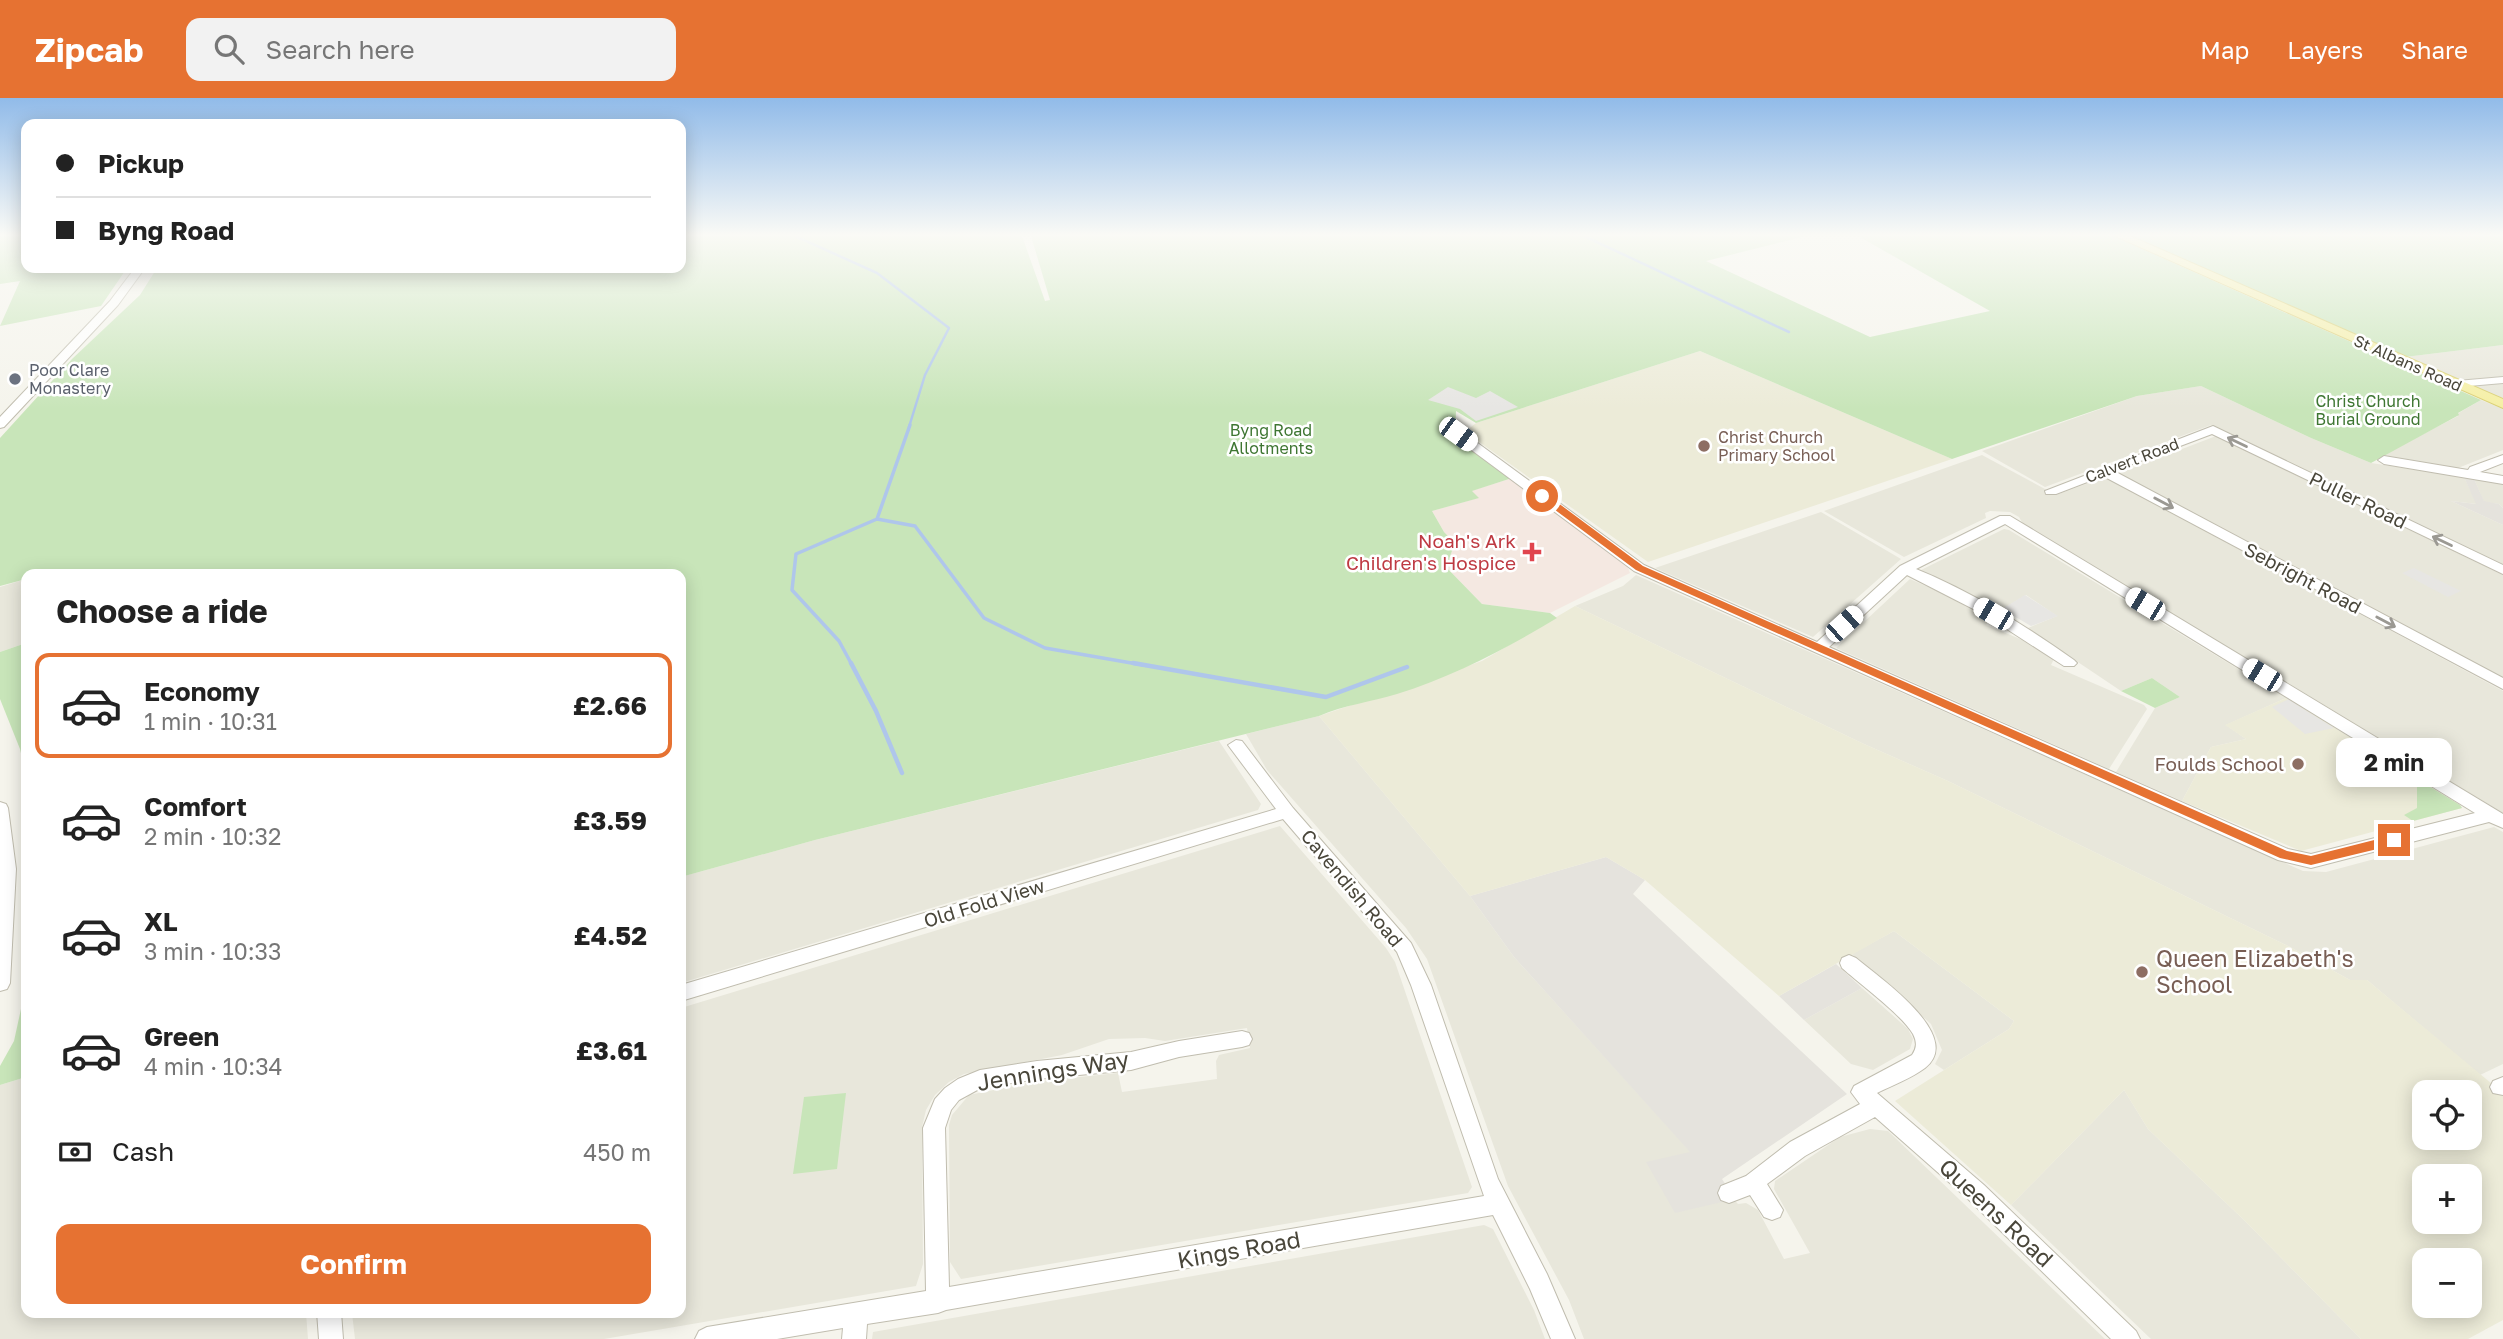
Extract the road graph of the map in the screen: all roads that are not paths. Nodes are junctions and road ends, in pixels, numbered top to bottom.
1 (121, 294) edge
2 (2252, 294) edge
3 (2503, 380) edge
4 (2457, 384) junction
5 (2503, 404) edge
6 (0, 424) edge
7 (1459, 429) dead end
8 (2213, 430) joint
9 (2503, 458) edge
10 (2384, 460) dead end
11 (2104, 471) junction
12 (2474, 475) junction
13 (2503, 480) edge
14 (2051, 491) dead end
15 (1905, 569) junction
16 (2503, 570) edge
17 (1819, 648) junction
18 (2070, 663) dead end
19 (2503, 684) edge
20 (1236, 745) dead end
21 (0, 807) edge
22 (1287, 812) junction
23 (2497, 818) edge
24 (1849, 963) dead end
25 (0, 983) edge
26 (686, 992) edge
27 (1242, 1039) dead end
28 (1869, 1098) junction
29 (1754, 1183) junction
30 (1729, 1193) dead end
31 (1499, 1204) junction
32 (1772, 1210) dead end
33 (938, 1302) junction
34 (856, 1314) junction
35 (329, 1318) edge
36 (331, 1339) edge
37 (707, 1339) edge
38 (854, 1339) edge
39 (1563, 1339) edge
40 (2128, 1339) edge

1 - 6 street
2 - 4 main road, St Albans Road
3 - 4 street
4 - 5 main road, St Albans Road
7 - 17 street
8 - 11 street, Calvert Road
16 -> 8 street, Puller Road
9 - 12 street
10 - 12 street
11 - 14 street, Calvert Road
11 -> 19 street, Sebright Road
12 - 13 street
15 - 17 street
15 - 18 street
15 - 23 street
17 - 23 street
20 - 22 street, Cavendish Road
21 - 25 street
22 - 26 street, Old Fold View
22 - 31 street, Cavendish Road
24 - 28 street
27 - 33 street, Jennings Way
28 - 29 street
28 - 40 street, Queens Road
29 - 30 street
29 - 32 street
31 - 33 street, Kings Road
31 - 39 street
33 - 34 street, Kings Road
34 - 37 street, Kings Road
34 - 38 street
35 - 36 street

